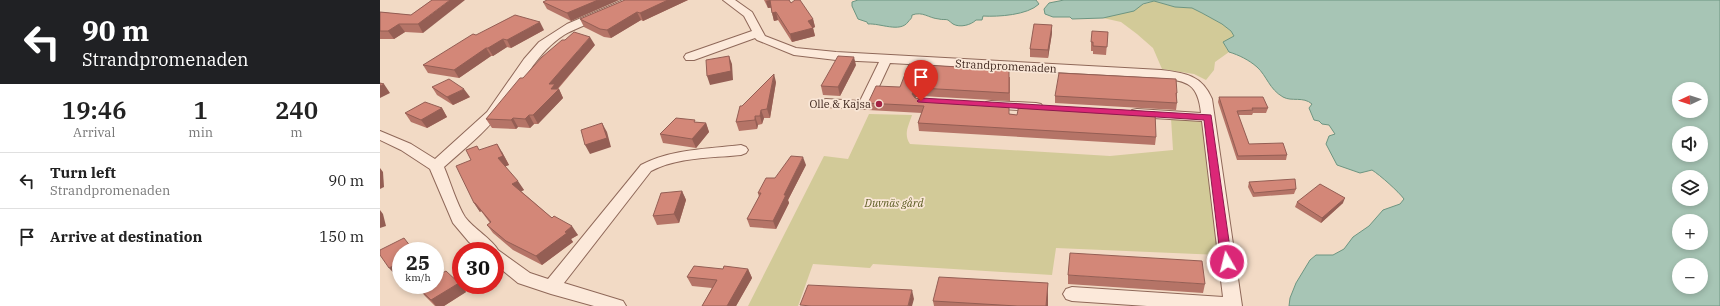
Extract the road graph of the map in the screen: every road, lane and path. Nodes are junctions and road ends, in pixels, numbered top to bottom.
1 (632, 0) edge
2 (728, 0) edge
3 (758, 33) junction
4 (690, 57) dead end
5 (886, 60) junction
6 (826, 103) dead end
7 (975, 104) edge
8 (1045, 108) edge
9 (1123, 112) edge
10 (1208, 117) junction
11 (380, 134) edge
12 (740, 150) dead end
13 (436, 166) junction
14 (482, 242) edge
15 (504, 262) edge
16 (551, 287) junction
17 (1072, 294) dead end
18 (617, 306) edge
19 (1233, 306) edge

1 - 13 street
2 - 3 street, Strandpromenaden
3 - 4 street
3 - 5 street, Strandpromenaden
5 - 6 street
5 - 10 street, Strandpromenaden
7 - 8 street
9 - 10 street
10 - 19 street, Strandpromenaden
11 - 13 street
12 - 16 street
13 - 14 street
15 - 16 street
16 - 18 street
17 - 19 street, Strandpromenaden

